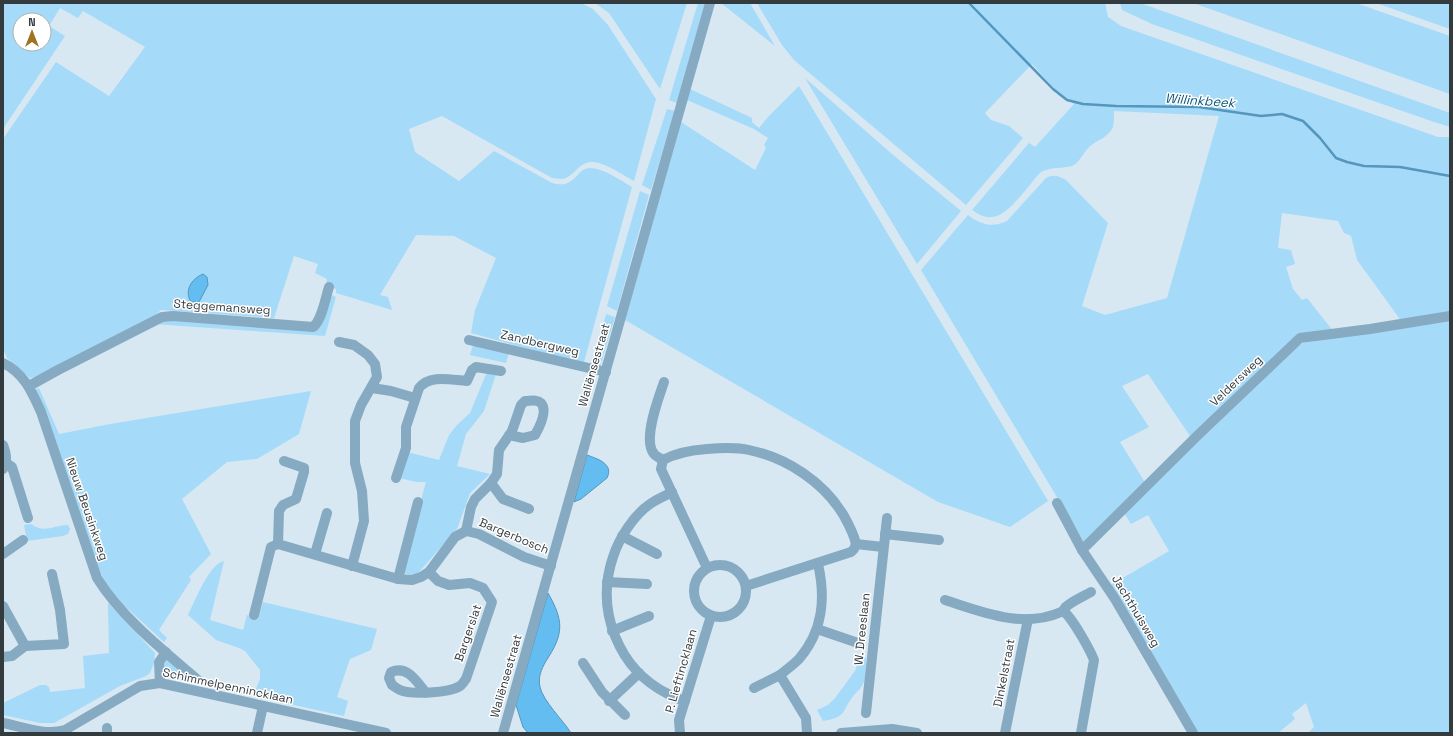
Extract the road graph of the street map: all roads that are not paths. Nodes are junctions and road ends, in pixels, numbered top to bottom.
1 (710, 3) edge
2 (329, 287) dead end
3 (1450, 316) edge
4 (469, 340) dead end
5 (339, 342) dead end
6 (5, 362) edge
7 (501, 371) dead end
8 (606, 372) junction
9 (664, 382) dead end
10 (29, 386) junction
11 (372, 388) junction
12 (415, 398) junction
13 (509, 435) dead end
14 (3, 445) edge
15 (663, 460) junction
16 (284, 462) dead end
17 (5, 466) edge
18 (396, 478) dead end
19 (491, 483) junction
20 (672, 492) junction
21 (418, 502) dead end
22 (1057, 504) dead end
23 (529, 509) dead end
24 (327, 514) dead end
25 (28, 518) dead end
26 (887, 518) dead end
27 (466, 530) junction
28 (885, 534) junction
29 (622, 536) junction
30 (23, 540) dead end
31 (939, 540) dead end
32 (278, 544) junction
33 (856, 544) junction
34 (884, 547) junction
35 (1082, 550) junction
36 (3, 554) edge
37 (314, 554) junction
38 (657, 554) dead end
39 (818, 564) junction
40 (352, 566) junction
41 (551, 566) junction
42 (708, 568) junction
43 (429, 572) junction
44 (52, 574) dead end
45 (398, 579) junction
46 (607, 582) junction
47 (647, 584) dead end
48 (746, 586) junction
49 (1091, 592) dead end
50 (945, 600) dead end
51 (3, 606) edge
52 (1063, 611) junction
53 (254, 615) dead end
54 (649, 616) dead end
55 (711, 616) junction
56 (1028, 619) junction
57 (817, 629) junction
58 (612, 631) junction
59 (858, 643) dead end
60 (25, 646) junction
61 (166, 652) junction
62 (3, 657) edge
63 (583, 663) dead end
64 (639, 673) junction
65 (780, 676) junction
66 (198, 680) dead end
67 (160, 683) junction
68 (754, 688) dead end
69 (426, 693) dead end
70 (609, 701) junction
71 (685, 701) junction
72 (263, 706) junction
73 (866, 713) dead end
74 (625, 715) dead end
75 (3, 723) edge
76 (257, 733) edge
77 (386, 733) edge
78 (503, 733) edge
79 (680, 733) edge
80 (807, 733) edge
81 (841, 733) edge
82 (917, 733) edge
83 (1005, 733) edge
84 (1081, 733) edge
85 (1193, 733) edge

1 - 8 street, Waliënsestraat
2 - 10 street, Steggemansweg
3 - 35 street, Veldersweg
4 - 8 street, Zandbergweg
5 - 11 street
6 - 10 street, Nieuw Beusinkweg
7 - 12 street
8 - 41 street, Waliënsestraat
9 - 15 street
10 - 61 street, Nieuw Beusinkweg
11 - 12 street
11 - 40 street
12 - 18 street
13 - 19 street
14 - 17 street
15 - 20 street
15 - 33 street
16 - 32 street
17 - 25 street
19 - 23 street
19 - 27 street, Bargerbosch
20 - 29 street
20 - 42 street
21 - 45 street
22 - 35 street, Jachthuisweg
24 - 37 street
26 - 28 street, W. Dreeslaan
27 - 41 street, Bargerbosch
27 - 43 street, Bargerbosch
28 - 31 street
28 - 34 street, W. Dreeslaan
29 - 38 street
29 - 46 street
30 - 36 street
32 - 37 street, Bargerbosch
32 - 53 street
33 - 34 street
33 - 39 street
34 - 73 street, W. Dreeslaan
35 - 85 street, Jachthuisweg
37 - 40 street, Bargerbosch
39 - 48 street
39 - 57 street
40 - 45 street, Bargerbosch
41 - 78 street, Waliënsestraat
42 - 48 street
42 - 55 street
43 - 45 street, Bargerbosch
43 - 69 street, Bargerslat
44 - 60 street
46 - 47 street
46 - 58 street
48 - 55 street
49 - 52 street
50 - 56 street
51 - 60 street
52 - 56 street
52 - 84 street
54 - 58 street
55 - 71 street, P. Lieftincklaan
56 - 83 street, Dinkelstraat
57 - 59 street
57 - 65 street
58 - 64 street
60 - 62 street
61 - 66 street, Nieuw Beusinkweg
61 - 67 street
63 - 70 street
64 - 70 street
64 - 71 street
65 - 68 street
65 - 80 street
67 - 72 street, Schimmelpennincklaan
67 - 75 street, Schimmelpennincklaan
70 - 74 street
71 - 79 street, P. Lieftincklaan
72 - 76 street
72 - 77 street, Schimmelpennincklaan
81 - 82 street

